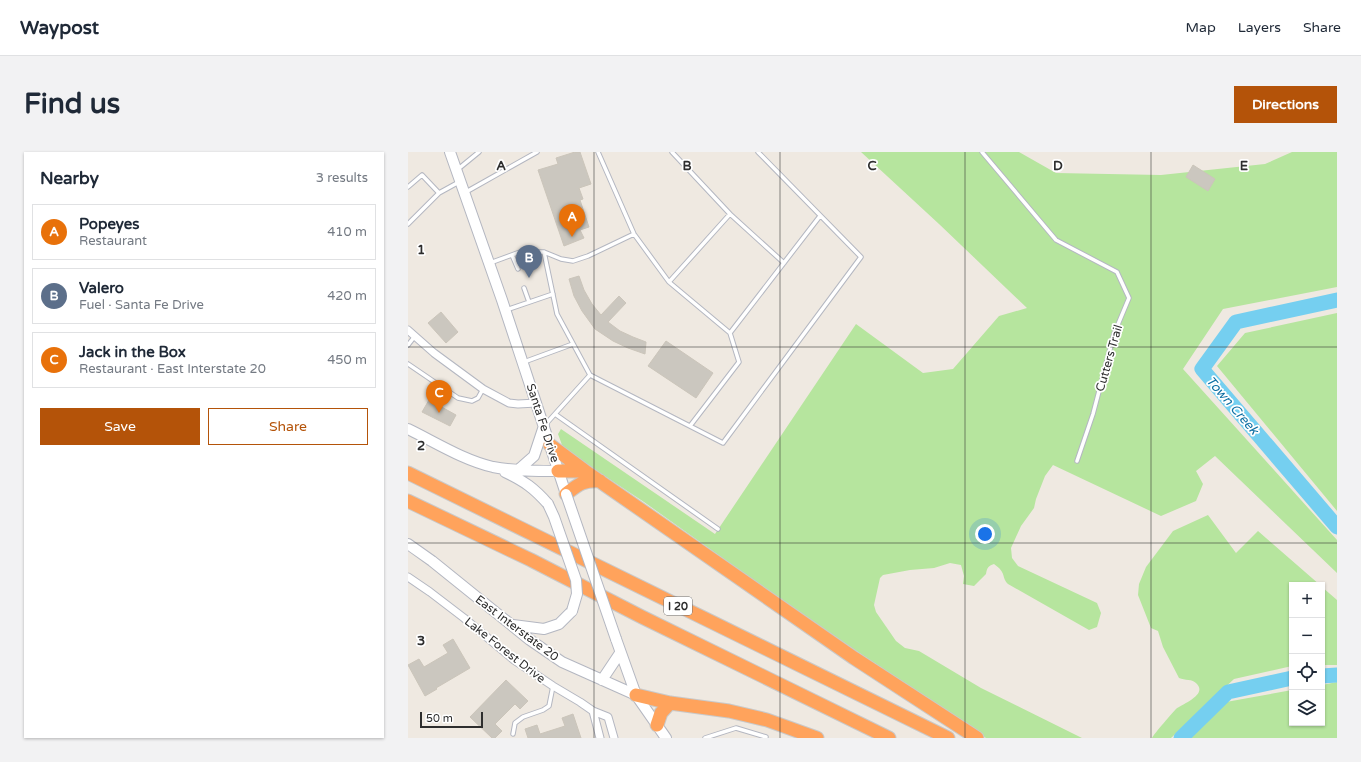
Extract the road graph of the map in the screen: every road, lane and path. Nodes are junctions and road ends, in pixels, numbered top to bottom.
1 (450, 152) edge
2 (479, 152) edge
3 (536, 152) edge
4 (598, 152) edge
5 (672, 152) edge
6 (758, 152) edge
7 (982, 152) edge
8 (457, 171) junction
9 (460, 181) junction
10 (408, 187) edge
11 (438, 193) junction
12 (464, 193) junction
13 (730, 214) junction
14 (820, 216) junction
15 (408, 224) edge
16 (634, 234) junction
17 (544, 252) junction
18 (512, 255) junction
19 (489, 263) junction
20 (784, 263) junction
21 (518, 269) dead end
22 (669, 282) junction
23 (524, 288) dead end
24 (553, 294) junction
25 (529, 302) junction
26 (505, 310) junction
27 (408, 330) edge
28 (730, 333) junction
29 (415, 336) junction
30 (573, 344) junction
31 (408, 345) edge
32 (523, 362) junction
33 (408, 364) edge
34 (590, 376) junction
35 (483, 389) junction
36 (537, 404) junction
37 (555, 414) junction
38 (544, 426) junction
39 (690, 426) junction
40 (408, 429) edge
41 (550, 445) junction
42 (1078, 461) dead end
43 (492, 466) junction
44 (585, 470) junction
45 (517, 471) junction
46 (558, 471) junction
47 (408, 474) edge
48 (600, 481) junction
49 (566, 494) junction
50 (408, 501) edge
51 (718, 529) dead end
52 (408, 544) edge
53 (408, 577) edge
54 (513, 625) junction
55 (620, 653) junction
56 (602, 680) junction
57 (553, 686) junction
58 (636, 695) junction
59 (670, 703) junction
60 (593, 711) junction
61 (657, 724) junction
62 (513, 734) dead end
63 (600, 738) edge
64 (614, 738) edge
65 (666, 738) edge
66 (705, 738) edge
67 (766, 738) edge
68 (817, 738) edge
69 (889, 738) edge
70 (948, 738) edge
71 (977, 738) edge

1 - 8 main road, Santa Fe Drive
2 - 8 lane
3 - 12 lane
4 - 16 lane
5 - 13 lane
6 - 14 lane
7 - 42 lane, Cutters Trail
8 - 9 main road, Santa Fe Drive
9 - 11 lane
9 - 12 main road, Santa Fe Drive
10 - 11 lane
11 - 15 lane
12 - 19 main road, Santa Fe Drive
13 - 20 lane
13 - 22 lane
14 - 20 lane
14 - 39 lane
16 - 17 lane
16 - 22 lane
17 - 18 lane
17 - 24 lane
18 - 19 lane
18 - 21 lane
19 - 26 main road, Santa Fe Drive
20 - 28 lane
22 - 28 lane
23 - 25 lane
24 - 25 lane
24 - 30 lane
25 - 26 lane
26 - 32 main road, Santa Fe Drive
27 - 29 street
28 - 39 lane
29 - 31 lane
29 - 35 street
30 - 32 lane
30 - 34 lane
32 - 36 main road, Santa Fe Drive
33 - 35 lane
34 - 37 lane
34 - 39 lane
35 - 36 street
36 - 38 main road, Santa Fe Drive
37 - 38 lane
37 - 51 lane
38 - 41 main road, Santa Fe Drive
38 - 45 main road
40 - 43 main road
41 - 44 highway
41 - 46 main road, Santa Fe Drive
43 - 45 main road
43 - 54 main road, bridge
44 - 46 highway
44 - 48 highway
45 - 46 main road
46 - 49 main road, Santa Fe Drive
47 - 70 highway, I 20
48 - 49 highway
48 - 71 highway
49 - 55 main road, Santa Fe Drive, bridge
50 - 69 highway, I 20
52 - 54 main road, East Interstate 20
53 - 57 street, Lake Forest Drive
54 - 56 main road, East Interstate 20
55 - 56 main road
55 - 58 main road, Santa Fe Drive
56 - 58 main road, East Interstate 20
57 - 60 street, Lake Forest Drive
57 - 62 lane
58 - 59 highway
58 - 61 main road, Santa Fe Drive
59 - 61 highway
59 - 68 highway
60 - 63 street
60 - 64 street, Lake Forest Drive
61 - 65 main road, Santa Fe Drive
66 - 67 lane

